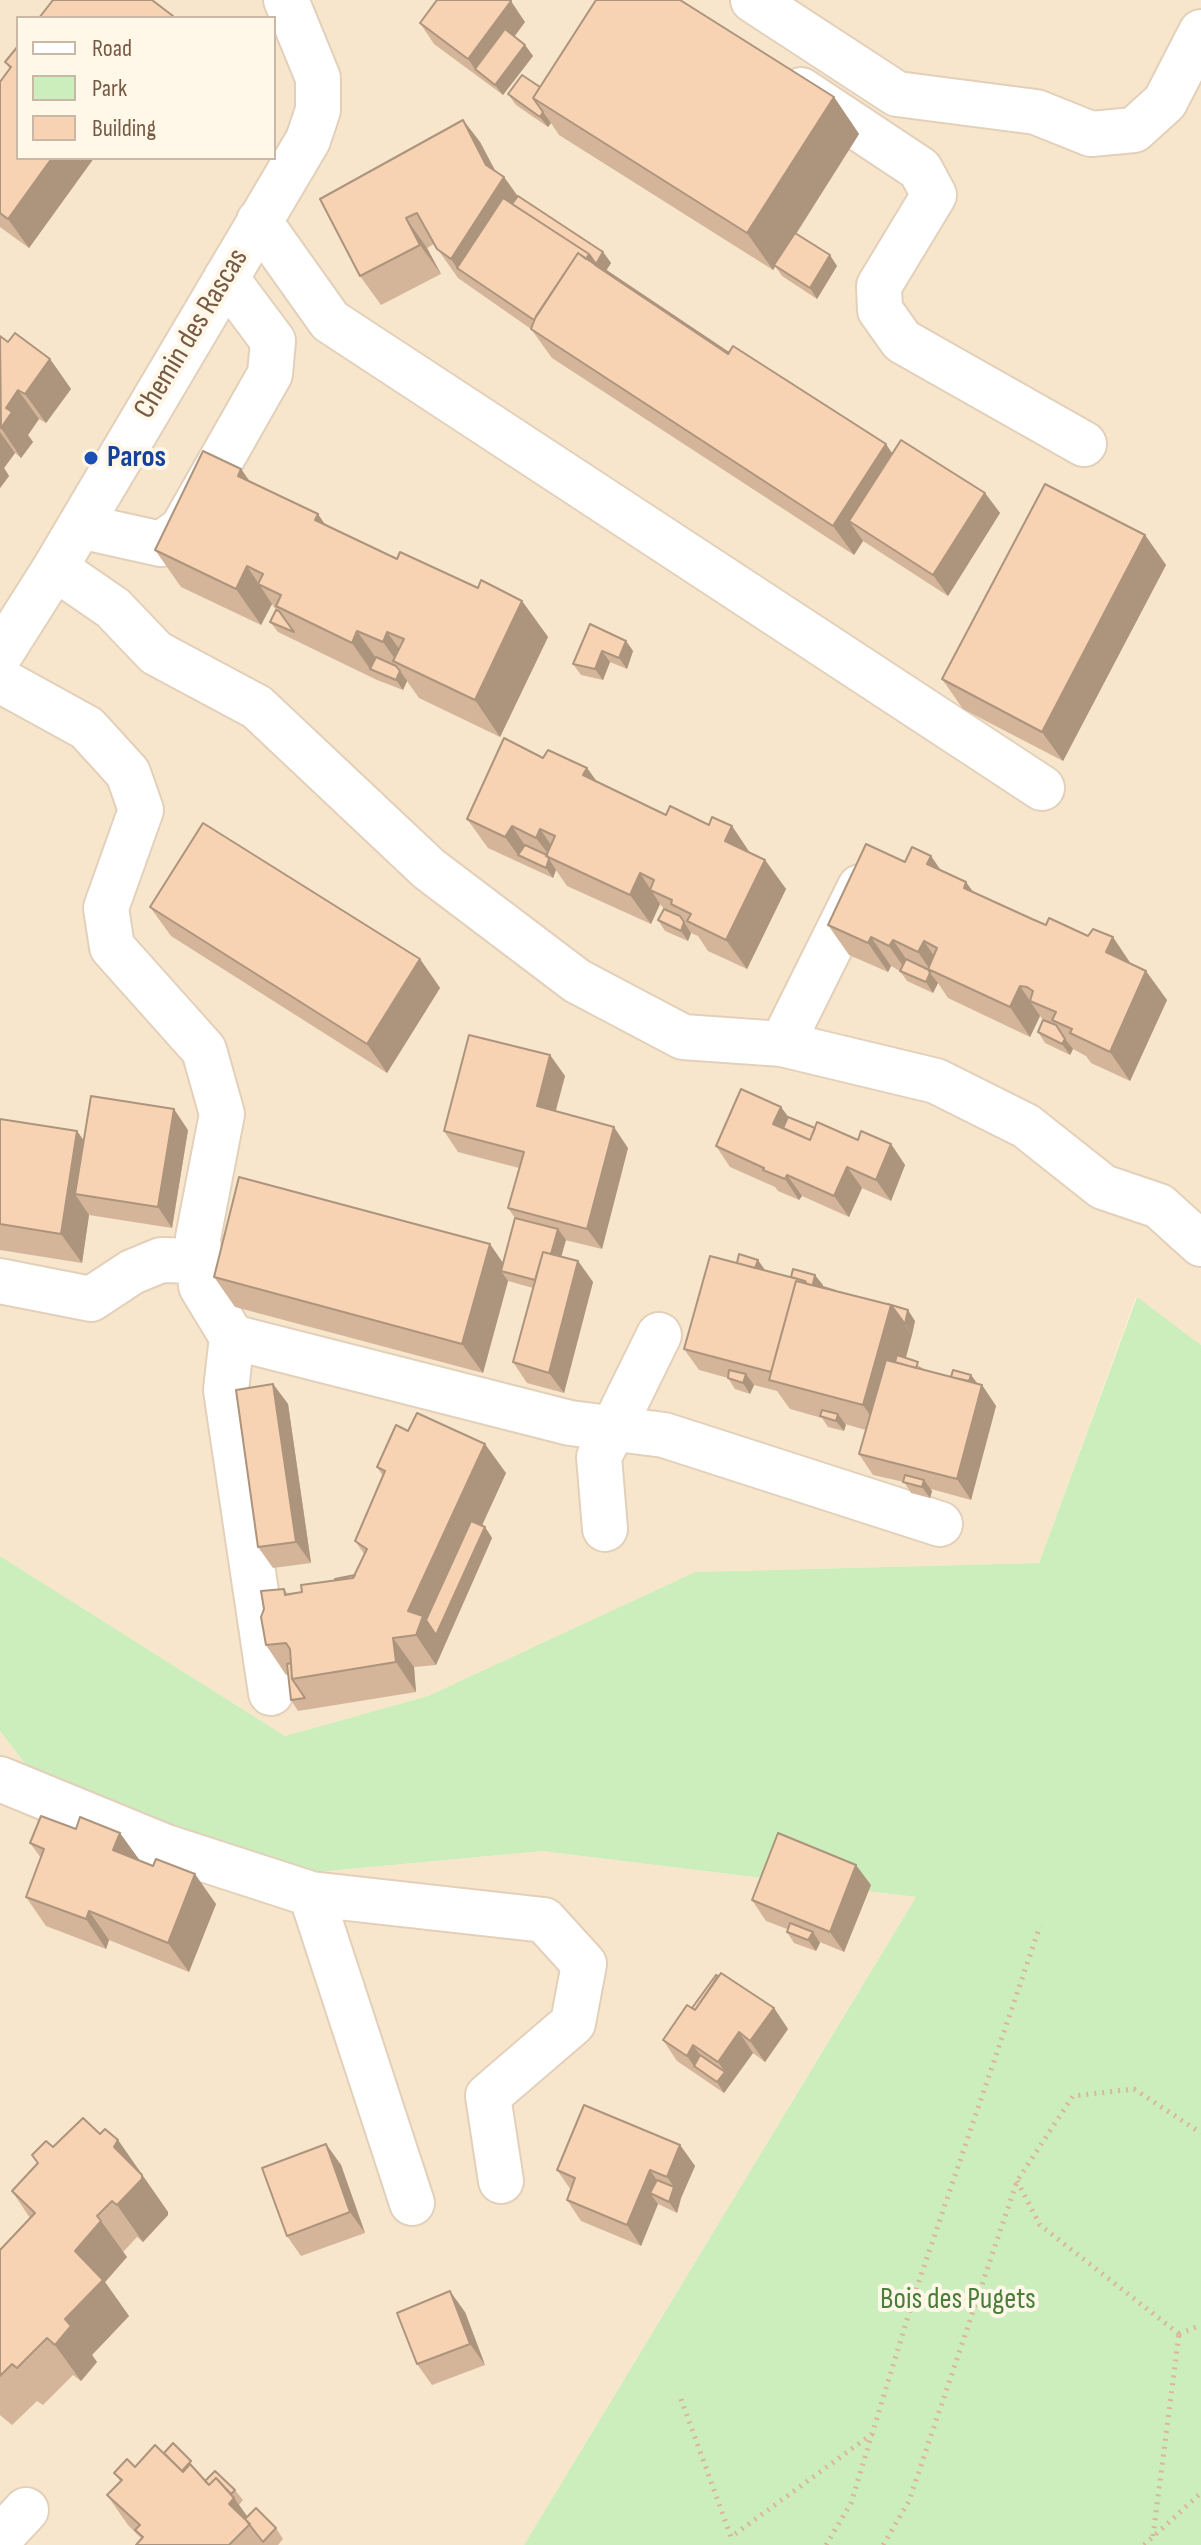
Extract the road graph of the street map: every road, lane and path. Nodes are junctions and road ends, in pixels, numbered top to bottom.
1 (286, 0) edge
2 (753, 0) edge
3 (1201, 32) edge
4 (767, 67) edge
5 (259, 221) junction
6 (226, 278) junction
7 (1084, 444) dead end
8 (80, 526) junction
9 (55, 568) junction
10 (2, 651) edge
11 (1042, 788) dead end
12 (860, 887) edge
13 (782, 1044) junction
14 (1201, 1244) edge
15 (200, 1261) junction
16 (0, 1281) edge
17 (659, 1335) dead end
18 (232, 1337) junction
19 (614, 1429) junction
20 (940, 1524) dead end
21 (605, 1529) dead end
22 (271, 1693) dead end
23 (0, 1779) edge
24 (311, 1894) junction
25 (1040, 1926) dead end
26 (1201, 2133) edge
27 (501, 2181) dead end
28 (1017, 2181) junction
29 (412, 2203) dead end
30 (1201, 2325) edge
31 (1179, 2334) junction
32 (681, 2399) dead end
33 (872, 2433) junction
34 (1201, 2493) edge
35 (1153, 2536) junction
36 (826, 2545) edge
37 (883, 2545) edge
38 (1144, 2545) edge

1 - 5 street, Chemin des Rascas
2 - 3 street
4 - 7 street
5 - 6 street, Chemin des Rascas
5 - 11 street
6 - 8 street, Chemin des Rascas
6 - 8 street
8 - 9 street, Chemin des Rascas
9 - 10 street, Chemin des Rascas
9 - 13 street
10 - 15 street
12 - 13 street
13 - 14 street
15 - 16 street
15 - 18 street
17 - 19 street
18 - 19 street
18 - 22 street
19 - 20 street
19 - 21 street
23 - 24 street
24 - 27 street
24 - 29 street
25 - 33 path
26 - 28 path
28 - 31 path
28 - 37 path
30 - 31 path
31 - 35 path
32 - 33 path
33 - 36 path
34 - 35 path
35 - 38 path

